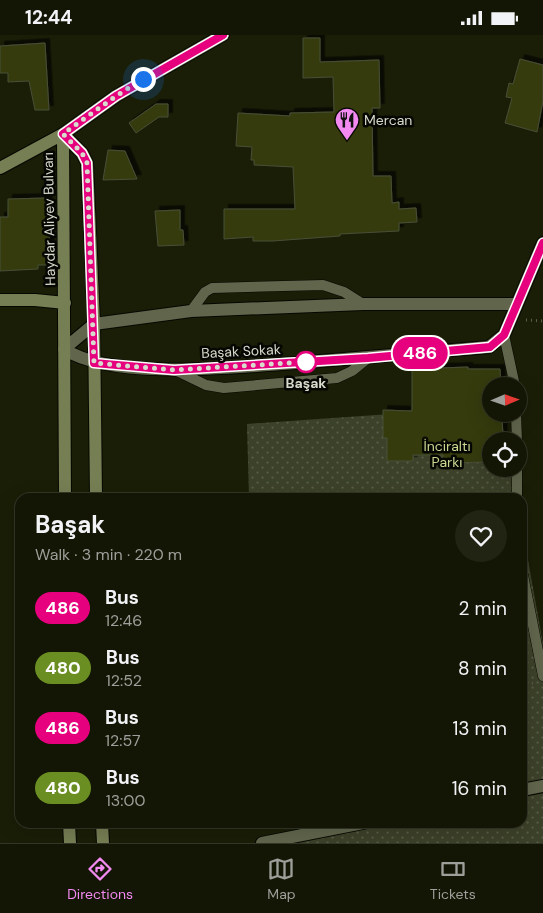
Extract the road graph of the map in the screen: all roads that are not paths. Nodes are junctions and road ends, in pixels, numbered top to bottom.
1 (223, 35) edge
2 (63, 134) junction
3 (0, 168) edge
4 (543, 243) edge
5 (0, 300) edge
6 (65, 303) junction
7 (363, 304) junction
8 (517, 304) junction
9 (192, 311) junction
10 (94, 324) junction
11 (504, 335) junction
12 (64, 349) junction
13 (368, 358) junction
14 (94, 363) junction
15 (174, 370) junction
16 (513, 377) edge
17 (517, 477) edge
18 (65, 493) edge
19 (96, 493) edge
20 (517, 493) edge
21 (527, 595) edge
22 (543, 676) edge
23 (543, 786) edge
24 (527, 789) edge
25 (70, 828) edge
26 (102, 828) edge
27 (338, 828) edge
28 (70, 843) edge
29 (102, 843) edge
30 (262, 843) edge

1 - 2 street
2 - 3 main road
2 - 6 main road, Haydar Aliyev Bulvarı
2 - 10 main road, Haydar Aliyev Bulvarı
4 - 8 street
5 - 6 main road
6 - 12 main road, Haydar Aliyev Bulvarı
7 - 8 street
7 - 9 street
7 - 9 lane
8 - 11 street
9 - 10 street
10 - 12 street
10 - 14 main road, Haydar Aliyev Bulvarı
11 - 13 street, Başak Sokak
11 - 16 lane
12 - 14 street, Başak Sokak
12 - 18 main road, Haydar Aliyev Bulvarı
13 - 15 street, Başak Sokak
13 - 15 lane
14 - 15 street, Başak Sokak
14 - 19 main road, Haydar Aliyev Bulvarı
17 - 20 lane
21 - 22 lane
23 - 24 street
25 - 28 main road
26 - 29 main road
27 - 30 street

